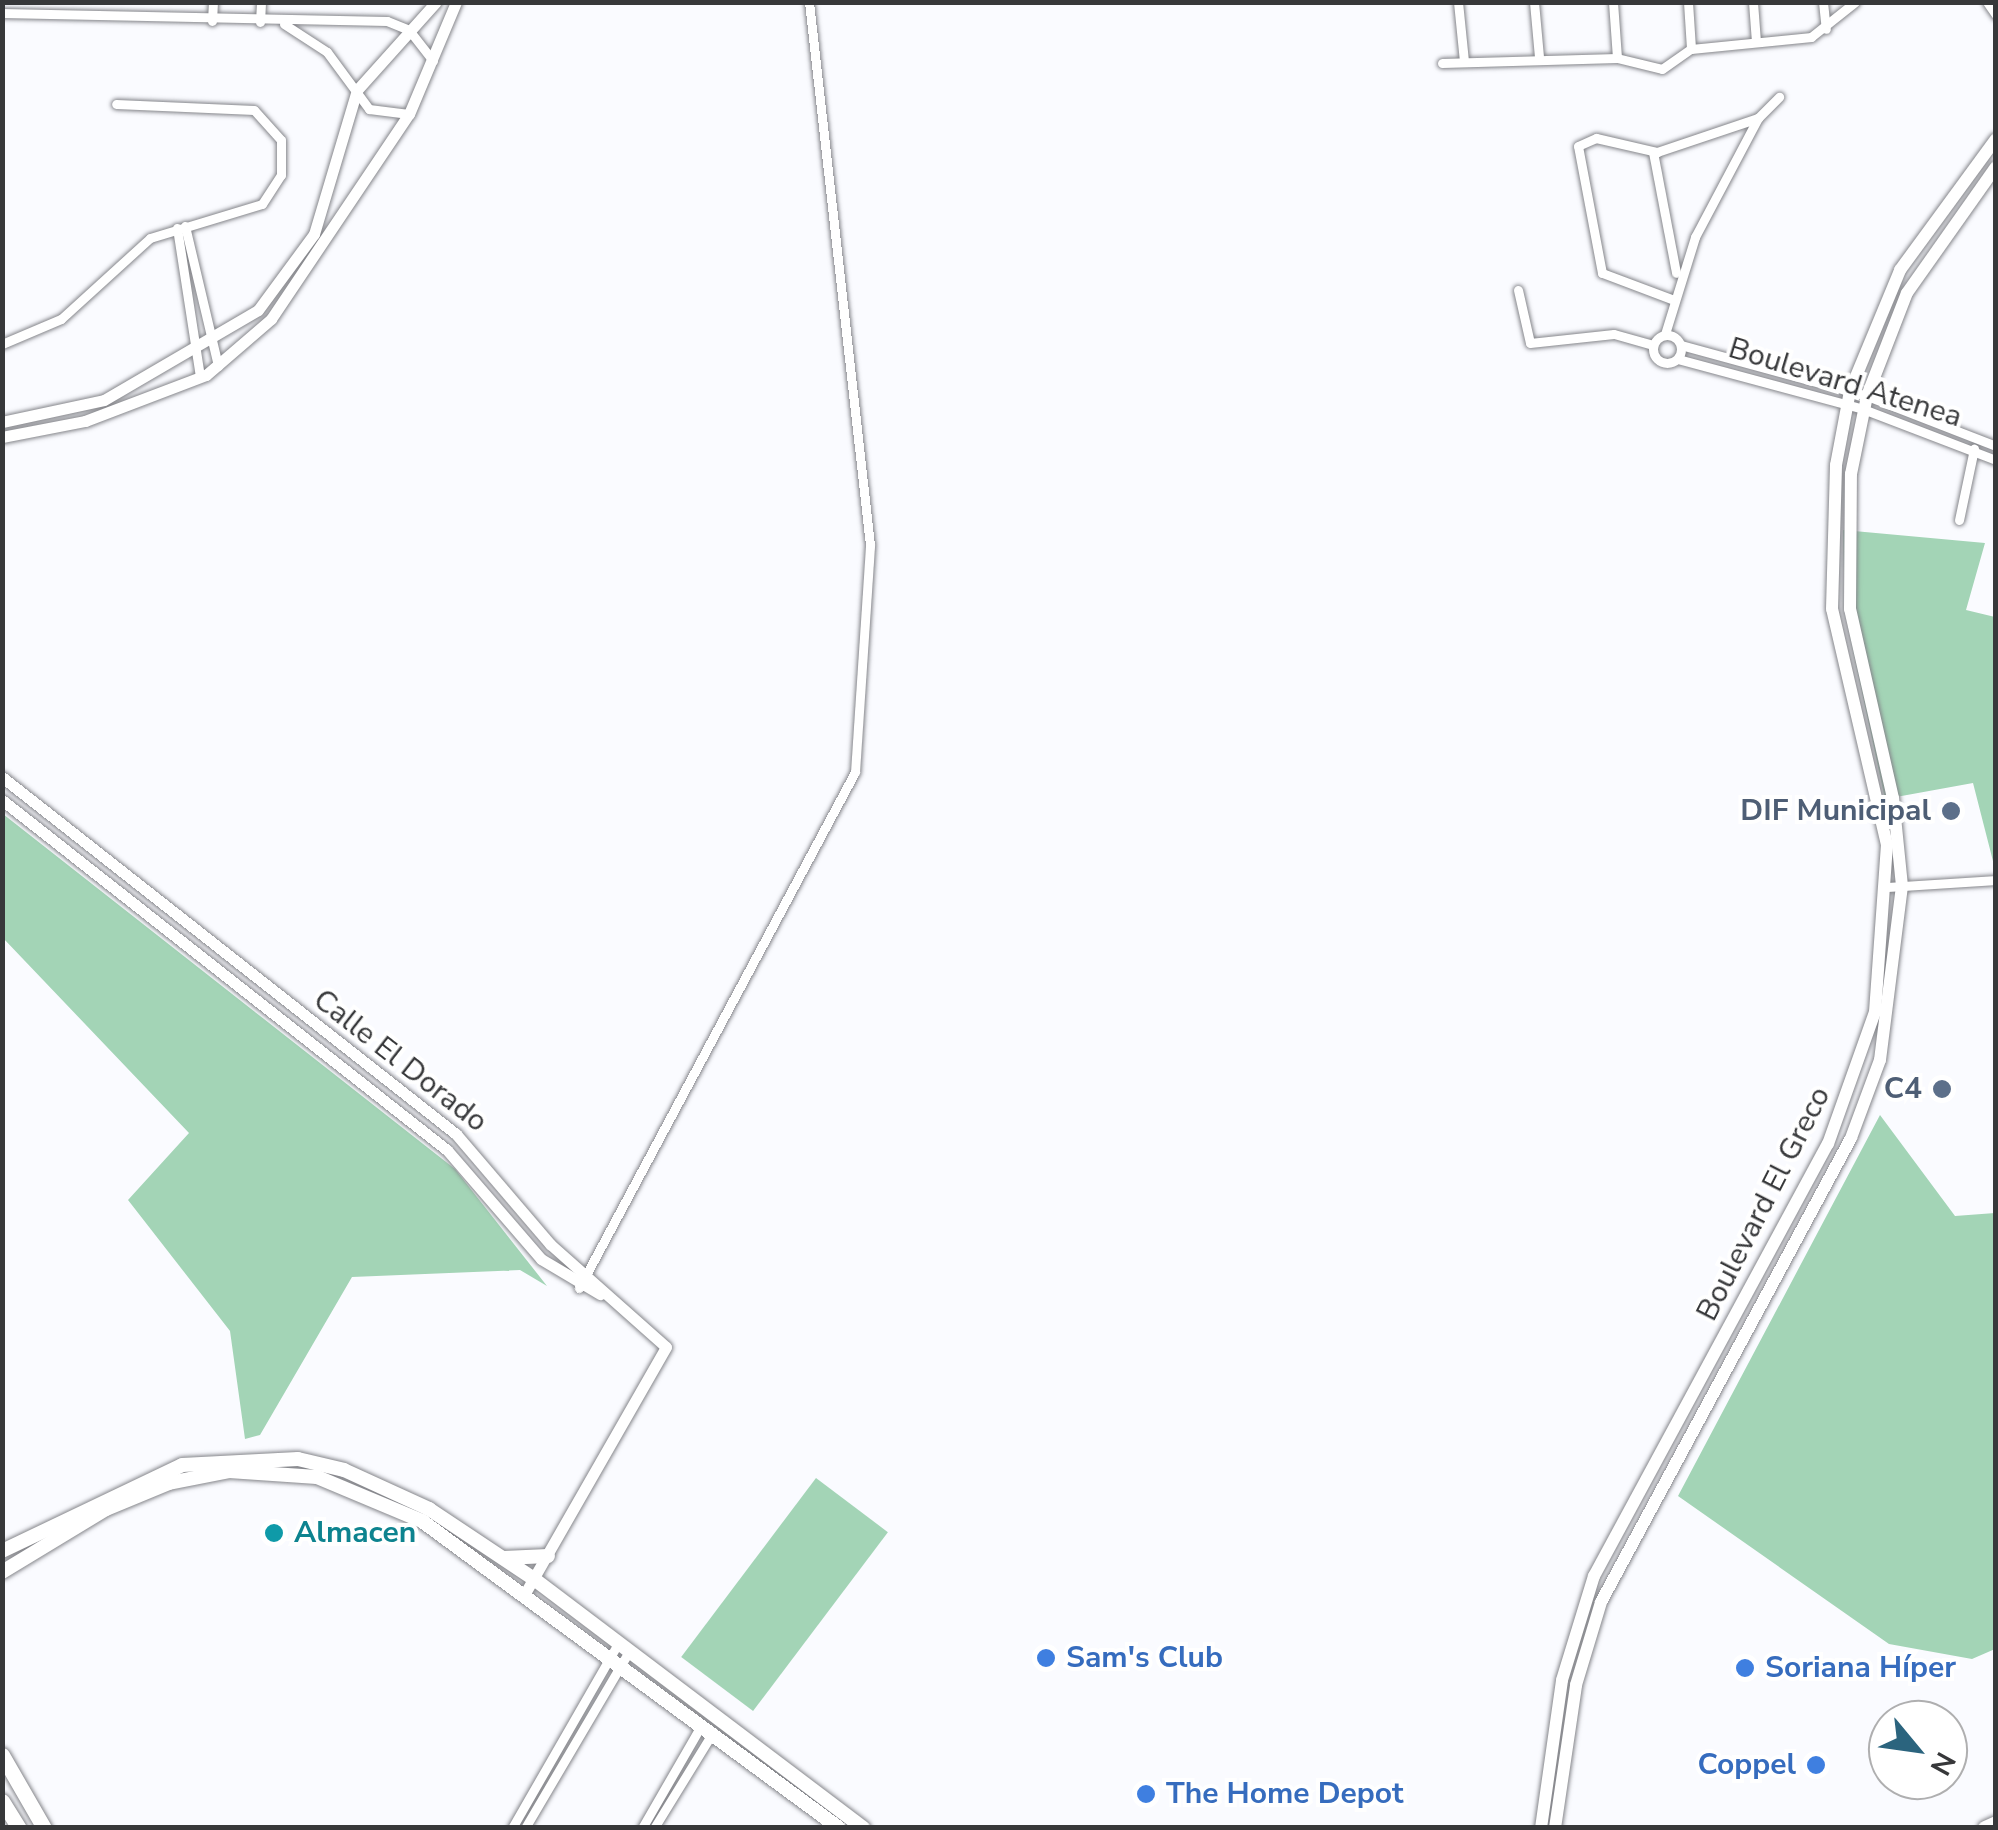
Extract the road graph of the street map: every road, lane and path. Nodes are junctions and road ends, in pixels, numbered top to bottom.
1 (72, 2) edge
2 (213, 2) edge
3 (261, 2) edge
4 (436, 2) edge
5 (456, 2) edge
6 (808, 2) edge
7 (1458, 2) edge
8 (1534, 2) edge
9 (1613, 2) edge
10 (1688, 2) edge
11 (1753, 2) edge
12 (1824, 2) edge
13 (1855, 2) edge
14 (1987, 2) edge
15 (2, 13) edge
16 (1996, 15) edge
17 (76, 17) junction
18 (212, 20) junction
19 (260, 22) junction
20 (281, 23) junction
21 (1826, 29) junction
22 (409, 30) junction
23 (1756, 42) junction
24 (1691, 49) junction
25 (1539, 57) junction
26 (1617, 58) junction
27 (433, 61) junction
28 (1464, 61) junction
29 (1442, 63) dead end
30 (356, 90) junction
31 (1779, 96) dead end
32 (116, 104) dead end
33 (409, 114) junction
34 (1758, 118) junction
35 (1996, 139) edge
36 (1653, 152) junction
37 (1996, 167) edge
38 (181, 227) junction
39 (1677, 276) junction
40 (199, 284) junction
41 (186, 287) junction
42 (1518, 290) dead end
43 (1674, 300) junction
44 (1664, 334) junction
45 (2, 344) edge
46 (209, 344) junction
47 (1653, 345) junction
48 (1682, 345) junction
49 (193, 352) junction
50 (1708, 352) junction
51 (1678, 358) junction
52 (1731, 359) junction
53 (218, 366) junction
54 (1705, 366) junction
55 (1728, 372) junction
56 (1778, 373) junction
57 (200, 377) junction
58 (1774, 387) junction
59 (1848, 398) junction
60 (1865, 402) junction
61 (2, 422) edge
62 (2, 437) edge
63 (1978, 438) junction
64 (1996, 446) edge
65 (1974, 451) junction
66 (1996, 460) edge
67 (1959, 520) dead end
68 (2, 777) edge
69 (2, 800) edge
70 (1996, 880) edge
71 (1895, 886) junction
72 (363, 1069) junction
73 (353, 1083) junction
74 (588, 1274) junction
75 (579, 1288) junction
76 (601, 1294) junction
77 (1706, 1372) junction
78 (1719, 1380) junction
79 (2, 1551) edge
80 (548, 1556) junction
81 (500, 1557) junction
82 (2, 1572) edge
83 (534, 1580) junction
84 (524, 1595) junction
85 (624, 1646) junction
86 (613, 1662) junction
87 (711, 1728) junction
88 (575, 1729) junction
89 (2, 1755) edge
90 (2, 1801) edge
91 (1996, 1823) edge
92 (19, 1828) edge
93 (44, 1828) edge
94 (512, 1828) edge
95 (525, 1828) edge
96 (642, 1828) edge
97 (654, 1828) edge
98 (839, 1828) edge
99 (863, 1828) edge
100 (1541, 1828) edge
101 (1555, 1828) edge
102 (1985, 1828) edge

1 - 17 street
2 - 18 street
3 - 19 street
4 - 22 street
5 - 27 street
6 - 74 street
7 - 28 street
8 - 25 street
9 - 26 street
10 - 24 street
11 - 23 street
12 - 21 street
13 - 21 street
14 - 16 street
15 - 17 street
17 - 18 street
18 - 19 street
19 - 20 street
20 - 22 street
20 - 30 street
21 - 23 street
22 - 27 street
22 - 30 street
23 - 24 street
24 - 26 street
25 - 26 street
25 - 28 street
27 - 33 street
28 - 29 street
30 - 33 street
30 - 46 street
31 - 34 street
32 - 38 street
33 - 53 street
34 - 36 street
34 - 39 street
35 - 59 main road, Boulevard El Greco
36 - 39 street
36 - 43 street
37 - 60 main road, Boulevard El Greco
38 - 40 street
38 - 41 street
38 - 45 street
39 - 43 street
40 - 41 street
40 - 46 street
41 - 49 street
42 - 47 street
43 - 44 street
44 - 47 street
44 - 48 street, Boulevard Atenea
46 - 49 street
46 - 53 street
47 - 51 street, Boulevard Atenea
48 - 50 street, Boulevard Atenea
48 - 51 street
49 - 57 street
49 - 61 street
50 - 52 street, Boulevard Atenea
50 - 54 street
51 - 54 street, Boulevard Atenea
52 - 55 street
52 - 56 street, Boulevard Atenea
53 - 57 street
54 - 55 street, Boulevard Atenea
55 - 58 street, Boulevard Atenea
56 - 58 street
56 - 59 street, Boulevard Atenea
57 - 62 street
58 - 59 street, Boulevard Atenea
59 - 60 street, Boulevard Atenea
59 - 71 main road, Boulevard El Greco
60 - 63 street, Boulevard Atenea
60 - 65 street, Boulevard Atenea
60 - 71 main road, Boulevard El Greco
63 - 64 street, Boulevard Atenea
63 - 65 street
65 - 66 street, Boulevard Atenea
65 - 67 street
68 - 72 street, Calle El Dorado
69 - 73 street, Calle El Dorado
70 - 71 street
71 - 77 main road, Boulevard El Greco
71 - 78 main road, Boulevard El Greco
72 - 73 street
72 - 74 street, Calle El Dorado
73 - 75 street, Calle El Dorado
74 - 75 street
74 - 76 street, Calle El Dorado
75 - 76 street, Calle El Dorado
76 - 80 street
77 - 78 main road
77 - 100 main road, Boulevard El Greco
78 - 101 main road, Boulevard El Greco
79 - 81 main road
80 - 81 main road
80 - 83 street
81 - 83 main road
82 - 84 main road
83 - 84 street
83 - 85 main road
84 - 86 main road
85 - 86 street
85 - 87 main road
86 - 87 main road
86 - 88 street
87 - 96 street
87 - 97 street
87 - 98 main road
87 - 99 main road
88 - 94 street
88 - 95 street
89 - 93 highway
90 - 92 highway
91 - 102 main road

